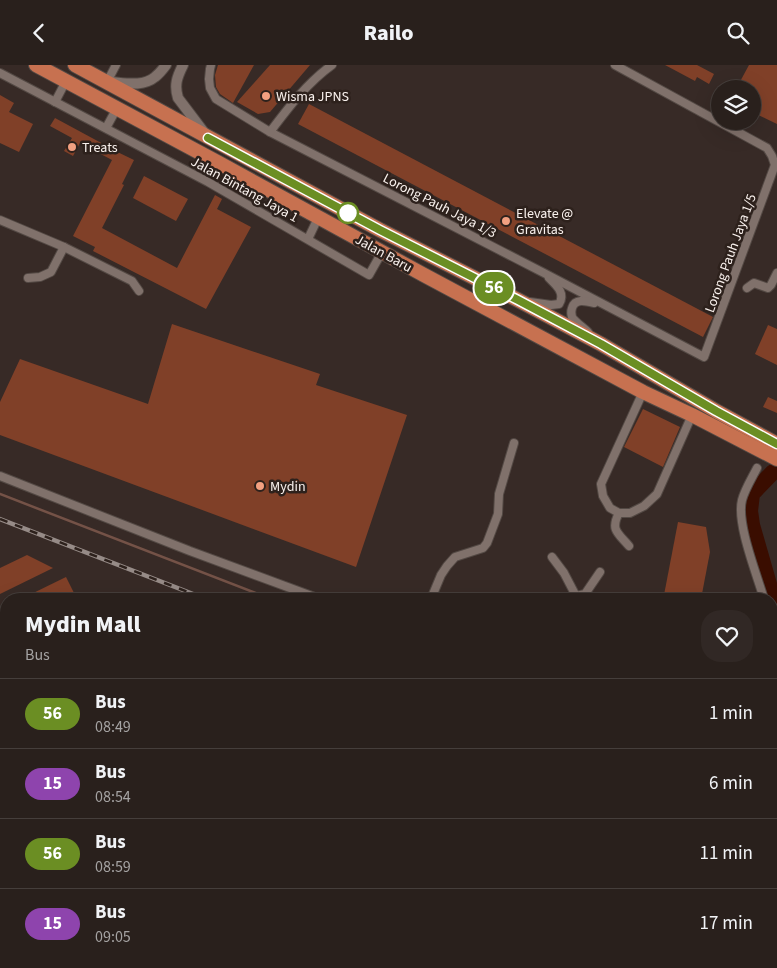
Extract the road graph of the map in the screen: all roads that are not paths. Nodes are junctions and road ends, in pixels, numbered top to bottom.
1 (36, 65) edge
2 (75, 65) edge
3 (116, 65) edge
4 (166, 65) edge
5 (183, 65) edge
6 (212, 65) edge
7 (332, 65) edge
8 (615, 65) edge
9 (0, 73) edge
10 (66, 81) junction
11 (107, 82) junction
12 (55, 102) junction
13 (117, 108) junction
14 (106, 128) junction
15 (270, 132) junction
16 (208, 138) junction
17 (318, 218) junction
18 (0, 220) edge
19 (308, 239) junction
20 (64, 247) junction
21 (382, 252) junction
22 (544, 273) junction
23 (777, 273) edge
24 (28, 278) dead end
25 (747, 287) dead end
26 (139, 291) dead end
27 (518, 300) junction
28 (603, 305) junction
29 (601, 344) junction
30 (704, 357) joint
31 (643, 392) junction
32 (692, 415) junction
33 (712, 417) junction
34 (514, 443) dead end
35 (777, 444) edge
36 (777, 459) edge
37 (757, 468) dead end
38 (0, 476) edge
39 (619, 513) junction
40 (629, 546) dead end
41 (552, 557) dead end
42 (600, 572) dead end
43 (304, 593) edge
44 (434, 593) edge
45 (574, 593) edge
46 (586, 593) edge
47 (762, 593) edge

1 - 10 highway, Jalan Baru
2 - 11 highway
3 - 11 street
4 - 11 street
5 - 16 street
6 - 15 street, Lorong Pauh Jaya 1/3
7 - 15 street
8 - 30 street, Lorong Pauh Jaya 1/5
9 - 12 street, Jalan Bintang Jaya 1
10 - 12 street
10 - 13 highway, Jalan Baru
11 - 16 highway
12 - 14 street, Jalan Bintang Jaya 1
13 - 14 street
13 - 17 highway, Jalan Baru
14 - 19 street, Jalan Bintang Jaya 1
15 - 22 street, Lorong Pauh Jaya 1/3
16 - 27 highway
17 - 19 street
17 - 21 highway, Jalan Baru
18 - 20 street
19 - 21 street, Jalan Bintang Jaya 1
20 - 24 street
20 - 26 street
21 - 31 highway, Jalan Baru
22 - 27 street
22 - 28 street, Lorong Pauh Jaya 1/3
23 - 25 street
27 - 29 highway
28 - 29 street
28 - 30 street, Lorong Pauh Jaya 1/3
29 - 33 highway
31 - 32 highway, Jalan Baru
31 - 39 street
32 - 33 highway, Jalan Baru
32 - 39 street
33 - 35 highway
33 - 36 highway
34 - 44 street
37 - 47 street
38 - 43 street
39 - 40 street
41 - 45 street
42 - 46 street

